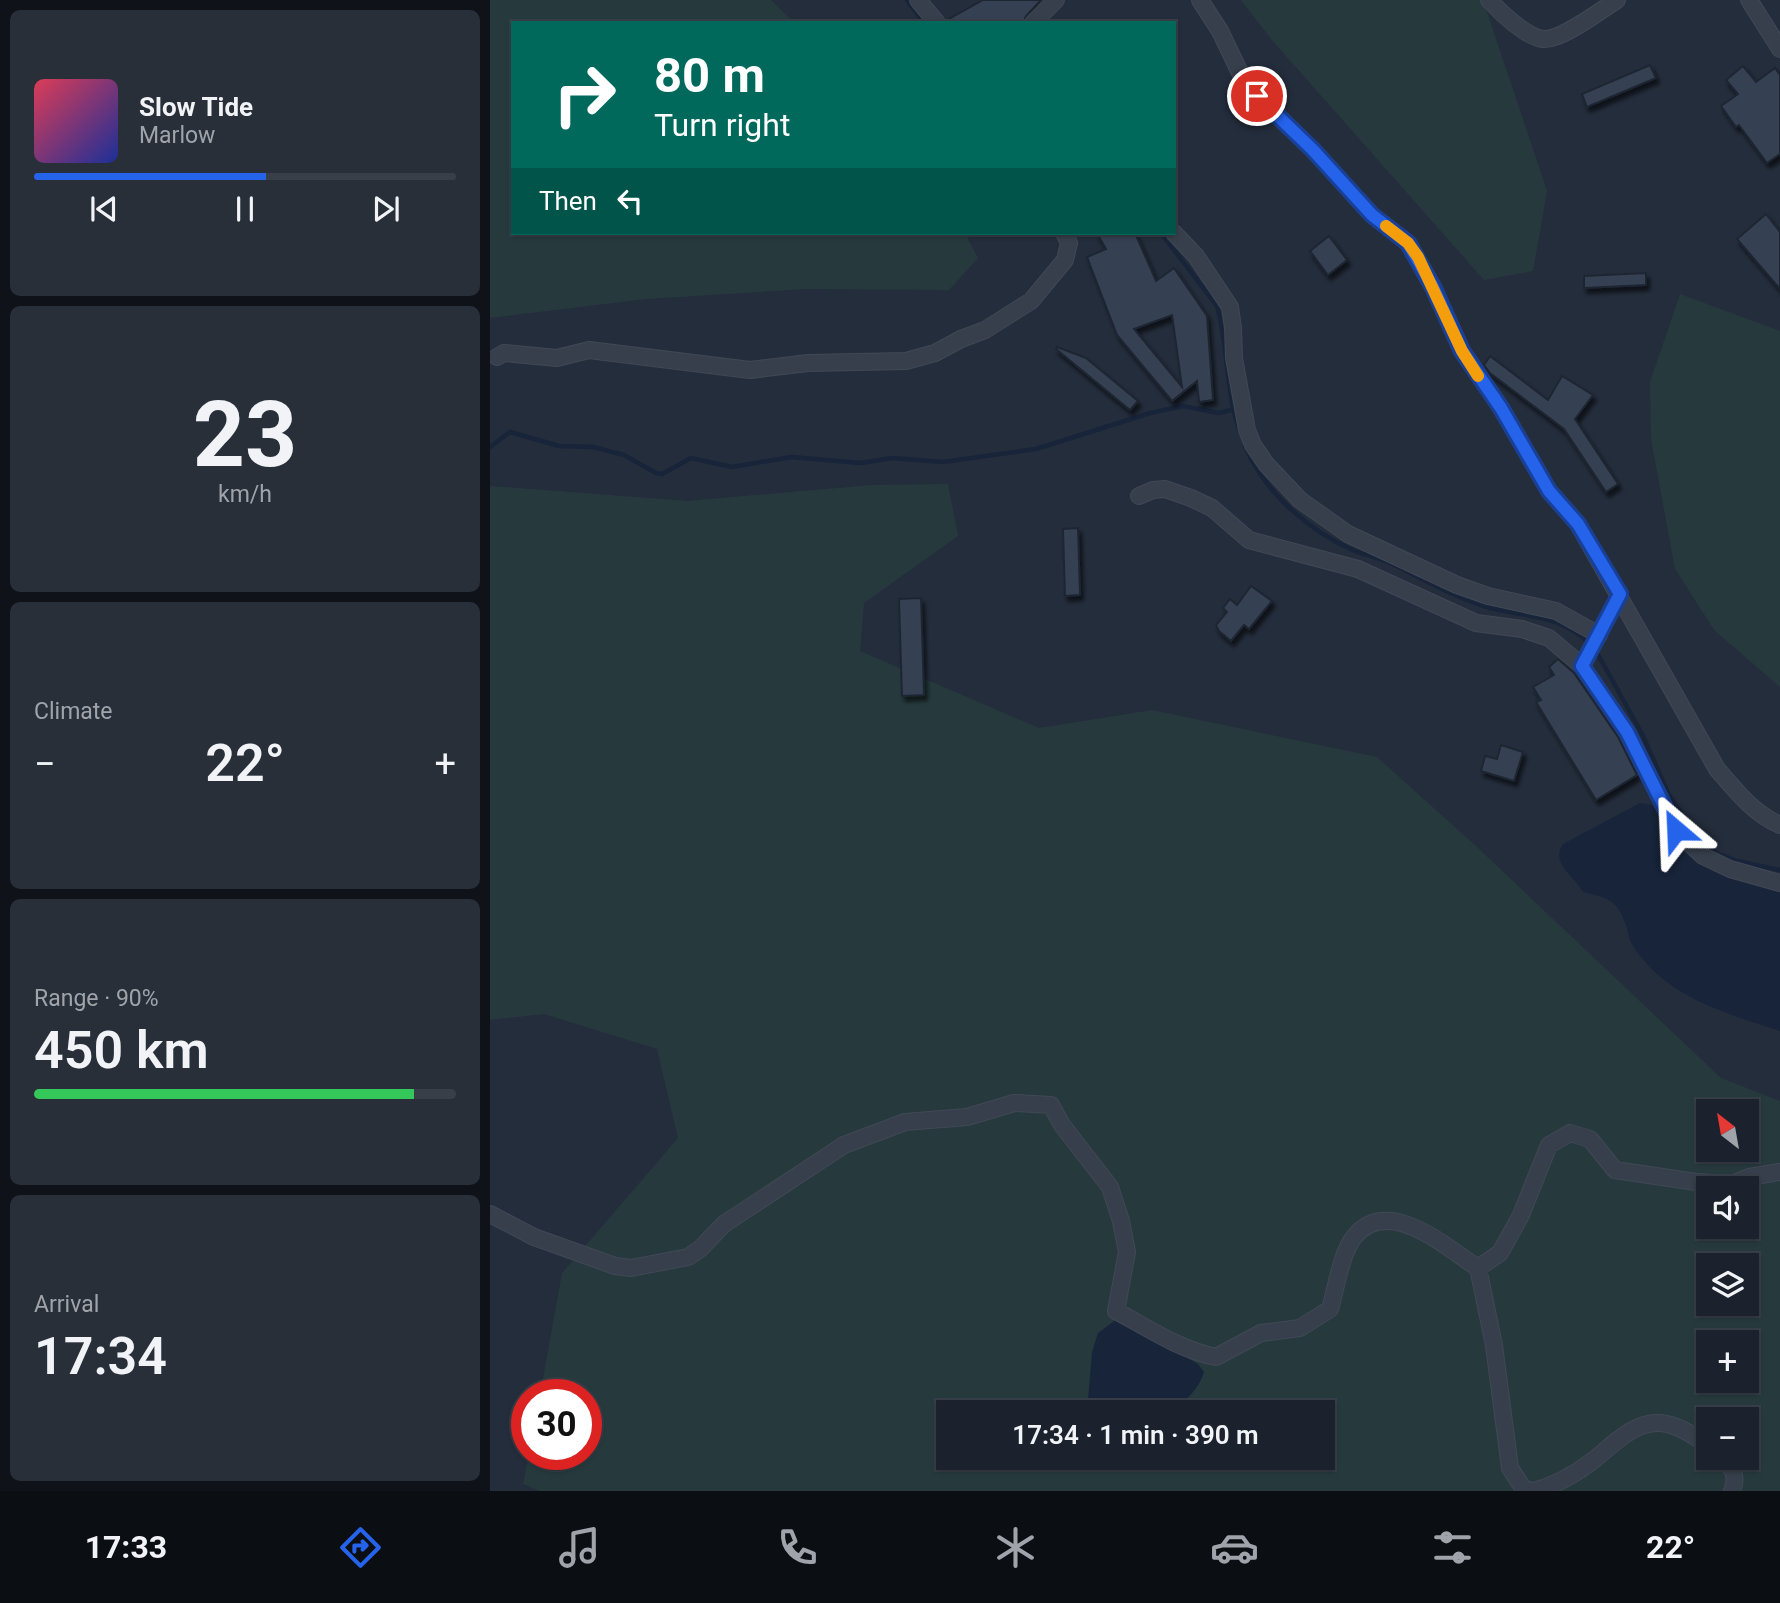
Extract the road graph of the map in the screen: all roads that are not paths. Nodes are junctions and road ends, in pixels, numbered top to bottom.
1 (918, 0) edge
2 (1056, 0) edge
3 (1200, 0) edge
4 (1489, 0) edge
5 (1617, 0) edge
6 (1749, 0) edge
7 (935, 21) edge
8 (1034, 21) edge
9 (1780, 49) edge
10 (1065, 235) edge
11 (1176, 235) edge
12 (498, 358) dead end
13 (1139, 496) dead end
14 (1356, 552) junction
15 (1620, 594) junction
16 (1598, 638) junction
17 (1585, 662) junction
18 (1780, 825) edge
19 (1780, 883) edge
20 (1780, 1172) edge
21 (490, 1214) edge
22 (1478, 1268) junction
23 (1696, 1438) edge
24 (1733, 1470) edge
25 (1532, 1491) edge
26 (1732, 1491) edge

1 - 7 street
2 - 8 street
3 - 15 street
4 - 5 street
6 - 9 street
10 - 12 street
11 - 14 street
13 - 14 street
14 - 16 street
14 - 17 street
15 - 16 street
15 - 18 street
16 - 17 street
17 - 19 street
20 - 22 street
21 - 22 street
22 - 25 street
23 - 25 street
24 - 26 street

